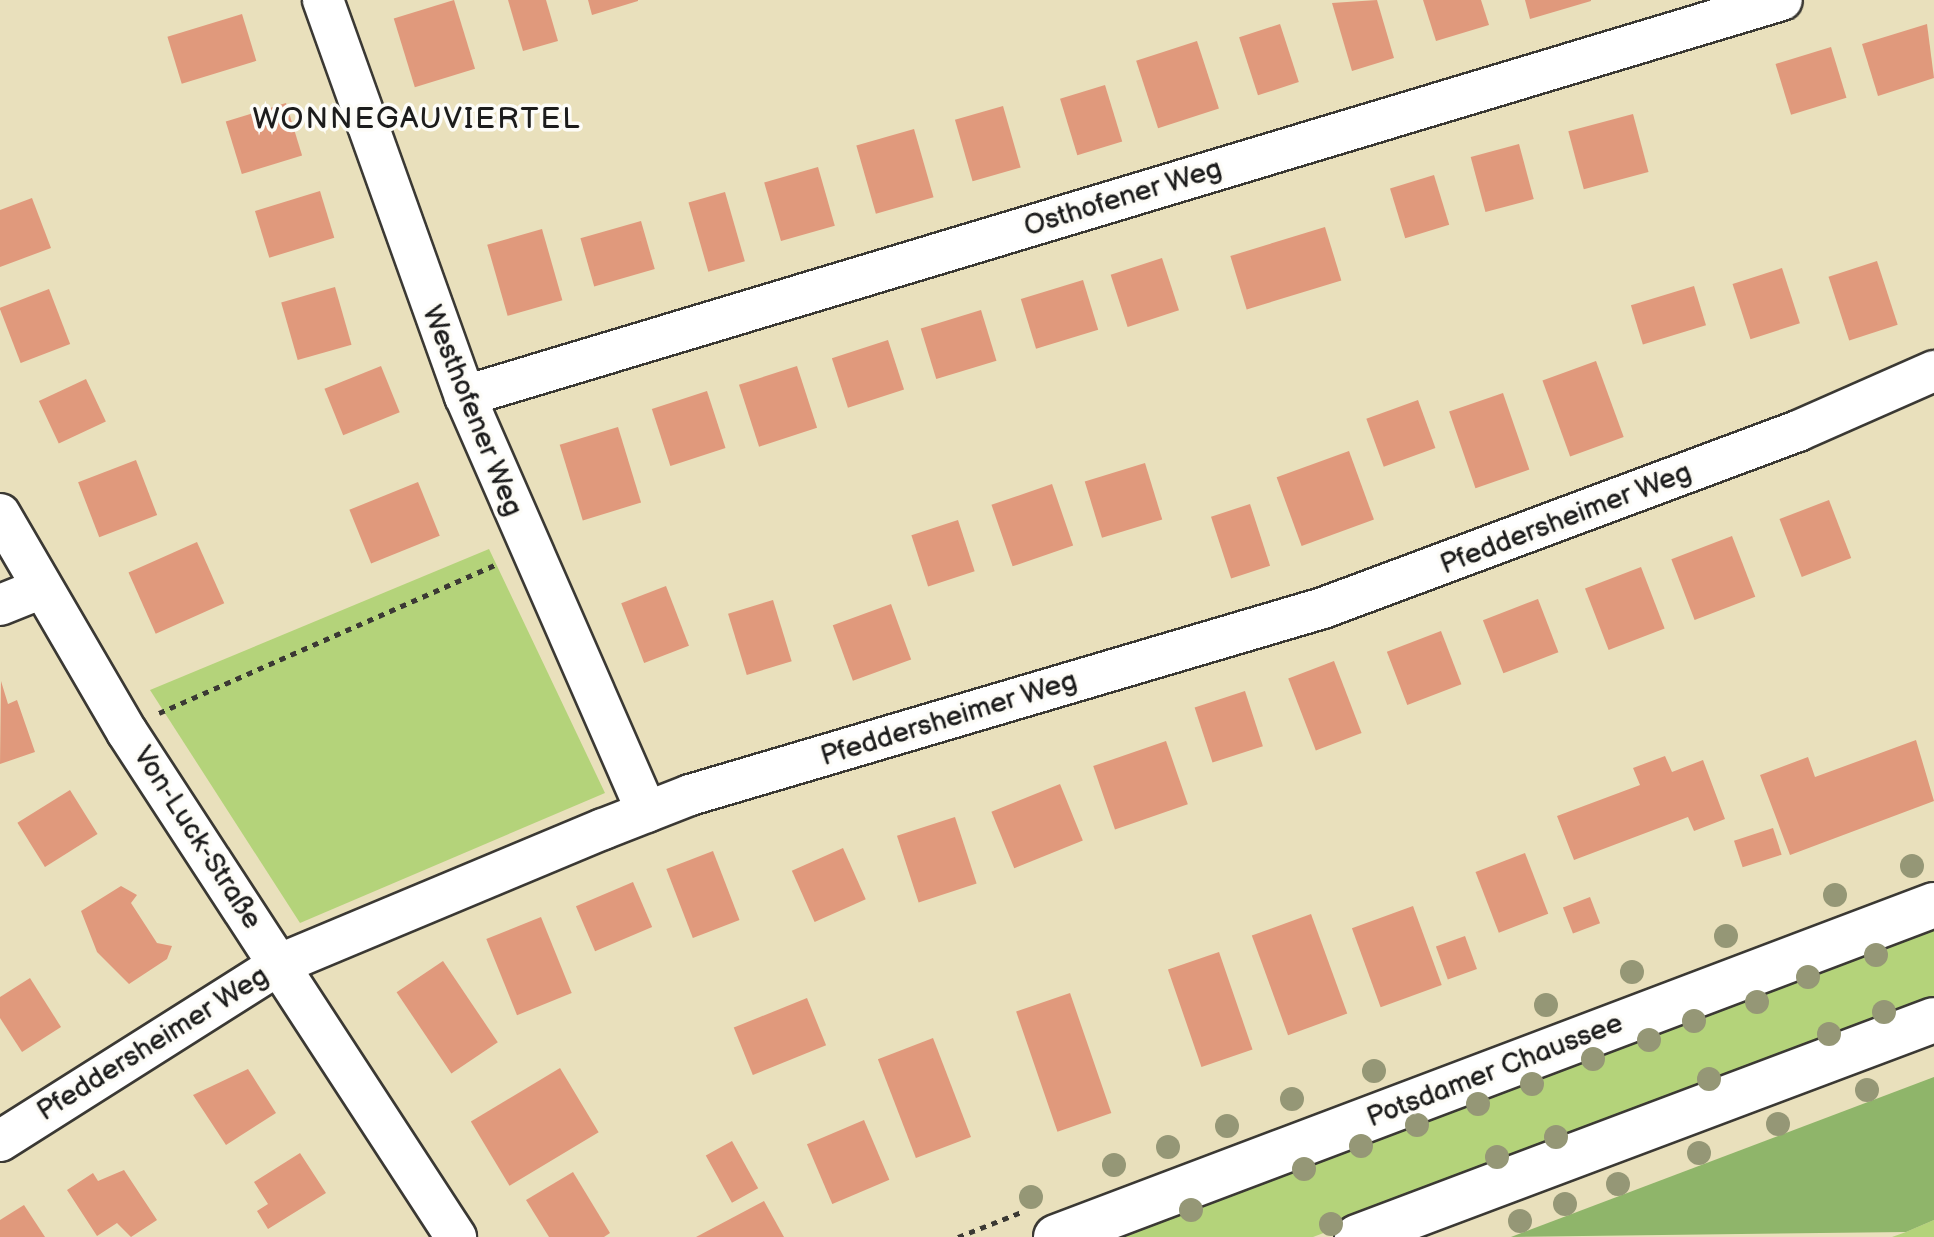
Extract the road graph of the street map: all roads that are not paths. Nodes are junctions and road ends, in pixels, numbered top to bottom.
1 (323, 0) edge
2 (1782, 0) edge
3 (1934, 371) edge
4 (465, 396) junction
5 (0, 514) edge
6 (40, 589) junction
7 (0, 605) edge
8 (647, 812) junction
9 (1934, 905) edge
10 (280, 964) junction
11 (1934, 1020) edge
12 (0, 1141) edge
13 (456, 1237) edge
14 (1056, 1237) edge
15 (1357, 1237) edge

1 - 4 street, Westhofener Weg
2 - 4 street, Osthofener Weg
3 - 8 street, Pfeddersheimer Weg
4 - 8 street, Westhofener Weg
5 - 6 street, Von-Luck-Straße
6 - 7 street
6 - 10 street, Von-Luck-Straße
8 - 10 street, Pfeddersheimer Weg
9 - 14 main road, Potsdamer Chaussee
10 - 12 street, Pfeddersheimer Weg
10 - 13 street, Von-Luck-Straße
11 - 15 main road

